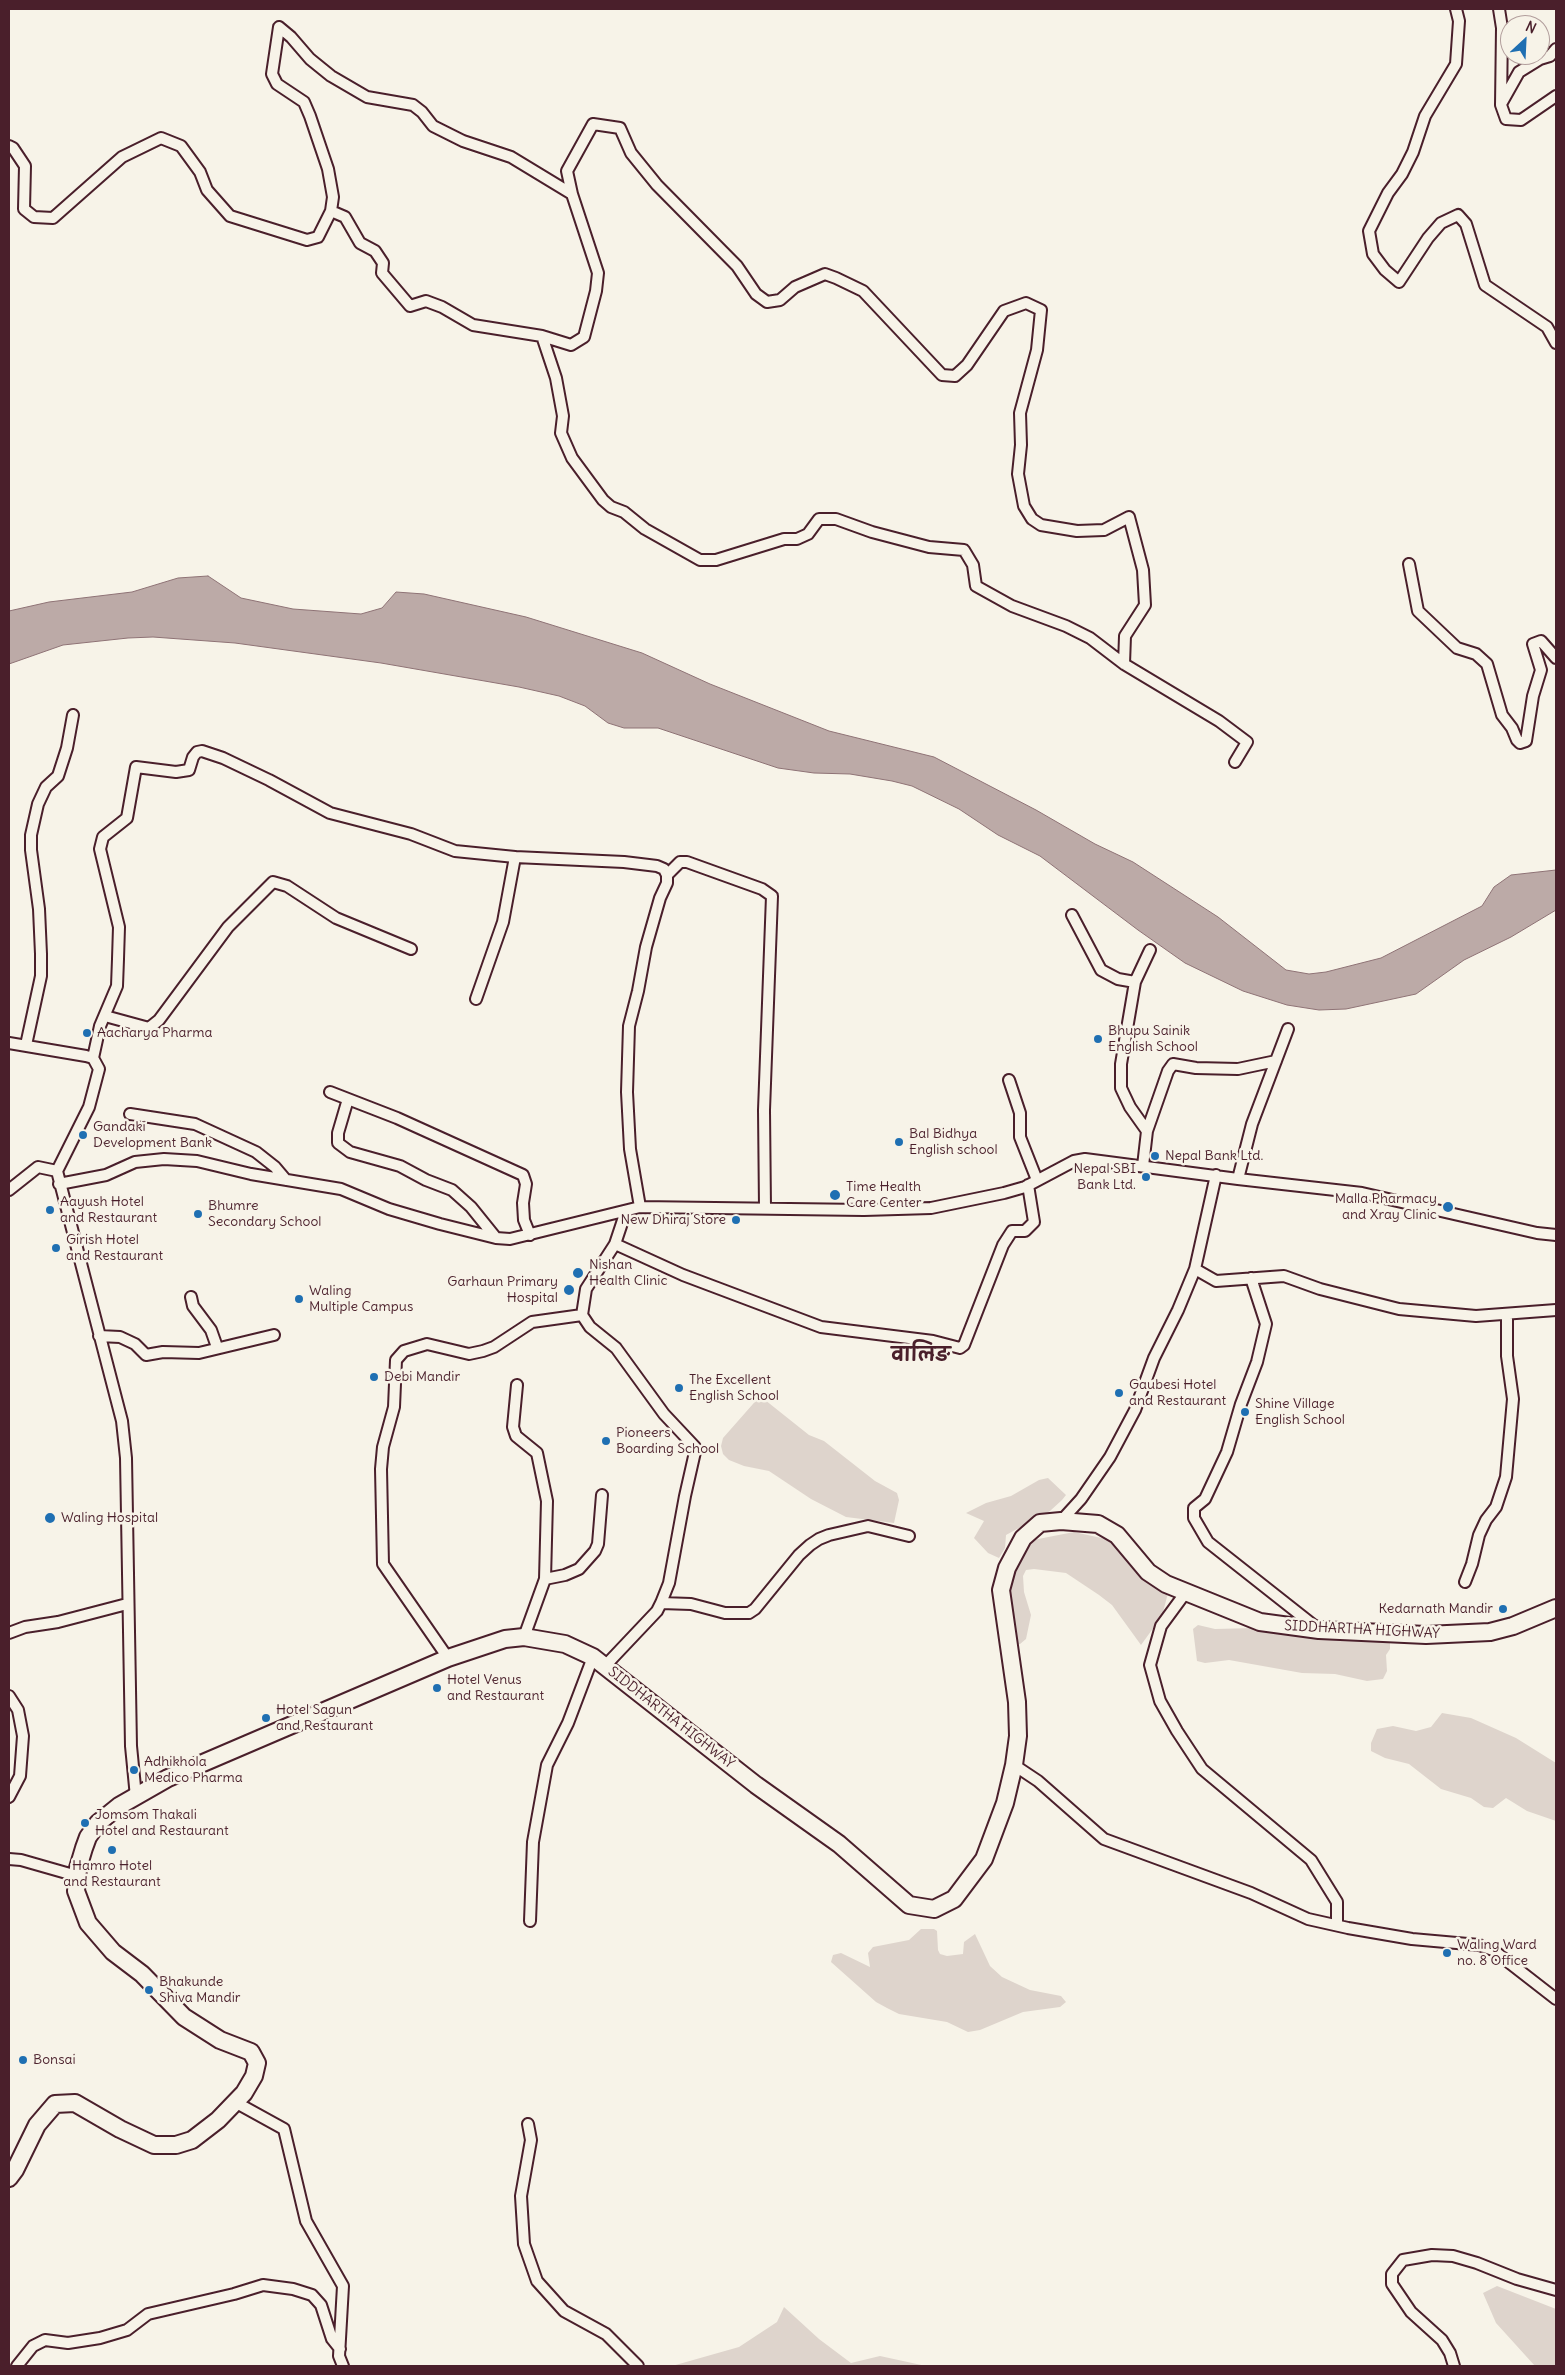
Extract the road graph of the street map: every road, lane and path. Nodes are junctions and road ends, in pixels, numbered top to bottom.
1 (1456, 9) edge
2 (1499, 9) edge
3 (1556, 49) edge
4 (1556, 96) edge
5 (1501, 105) junction
6 (9, 146) edge
7 (572, 194) junction
8 (330, 211) junction
9 (542, 336) junction
10 (1556, 343) edge
11 (1409, 564) dead end
12 (1556, 658) edge
13 (1124, 664) junction
14 (73, 715) dead end
15 (1235, 762) dead end
16 (515, 857) junction
17 (668, 875) junction
18 (1072, 915) dead end
19 (411, 949) dead end
20 (1150, 950) dead end
21 (1135, 982) junction
22 (476, 1000) dead end
23 (105, 1016) junction
24 (1288, 1029) dead end
25 (9, 1043) edge
26 (26, 1045) junction
27 (93, 1058) junction
28 (1276, 1062) junction
29 (1009, 1080) dead end
30 (330, 1092) dead end
31 (348, 1099) junction
32 (130, 1114) dead end
33 (1147, 1132) junction
34 (1143, 1166) junction
35 (57, 1171) junction
36 (1216, 1176) junction
37 (1238, 1179) junction
38 (286, 1180) junction
39 (1033, 1183) junction
40 (59, 1184) junction
41 (9, 1190) edge
42 (640, 1208) junction
43 (765, 1208) junction
44 (626, 1211) junction
45 (530, 1235) junction
46 (1556, 1235) edge
47 (496, 1238) junction
48 (616, 1244) junction
49 (1195, 1269) junction
50 (1251, 1278) junction
51 (191, 1297) dead end
52 (1556, 1310) edge
53 (582, 1315) junction
54 (1507, 1315) junction
55 (274, 1335) dead end
56 (99, 1336) junction
57 (216, 1347) junction
58 (517, 1385) dead end
59 (602, 1494) dead end
60 (1061, 1521) junction
61 (909, 1536) dead end
62 (545, 1579) junction
63 (1465, 1582) dead end
64 (1186, 1592) junction
65 (661, 1603) junction
66 (127, 1604) junction
67 (1556, 1608) edge
68 (1319, 1630) junction
69 (9, 1633) edge
70 (524, 1637) junction
71 (448, 1658) junction
72 (599, 1662) junction
73 (9, 1696) edge
74 (1014, 1765) junction
75 (9, 1797) edge
76 (136, 1797) junction
77 (9, 1859) edge
78 (77, 1876) junction
79 (530, 1922) dead end
80 (1337, 1925) junction
81 (1556, 1999) edge
82 (235, 2102) junction
83 (528, 2124) dead end
84 (9, 2178) edge
85 (1556, 2290) edge
86 (340, 2349) junction
87 (9, 2365) edge
88 (15, 2366) edge
89 (343, 2366) edge
90 (638, 2366) edge
91 (1454, 2366) edge

1 - 10 street
2 - 5 street
3 - 5 street
4 - 5 street
6 - 8 street
7 - 8 street
7 - 9 street
7 - 13 street
8 - 9 street
9 - 13 street
11 - 12 street
13 - 15 street
14 - 26 street
16 - 17 street
16 - 22 street
16 - 23 street
17 - 42 street
17 - 43 street
18 - 21 street
19 - 23 street
20 - 21 street
21 - 33 street
23 - 27 street
24 - 28 street
25 - 26 street
26 - 27 street
27 - 35 street
28 - 33 street
28 - 37 street
29 - 39 street
30 - 31 street
31 - 45 street
31 - 47 street
32 - 38 street
33 - 34 street
34 - 36 street
34 - 39 street
35 - 40 street
35 - 41 street
36 - 37 street
36 - 49 street
37 - 46 street
38 - 40 street
38 - 47 street
39 - 43 street
39 - 48 street
40 - 56 street
42 - 43 street
42 - 44 street
44 - 45 street
44 - 48 street
45 - 47 street
48 - 53 street
49 - 50 street
49 - 60 street
50 - 54 street
50 - 68 street
51 - 57 street
52 - 54 street
53 - 65 street
53 - 71 street
54 - 63 street
55 - 57 street
56 - 57 street
56 - 66 street
58 - 62 street
59 - 62 street
60 - 64 highway, SIDDHARTHA HIGHWAY
60 - 74 highway, SIDDHARTHA HIGHWAY
61 - 65 street
62 - 70 street
64 - 68 highway, SIDDHARTHA HIGHWAY
64 - 80 street
65 - 72 street
66 - 69 street
66 - 76 street
67 - 68 highway, SIDDHARTHA HIGHWAY
70 - 71 highway, SIDDHARTHA HIGHWAY
70 - 72 highway, SIDDHARTHA HIGHWAY
71 - 76 highway, SIDDHARTHA HIGHWAY
72 - 74 highway, SIDDHARTHA HIGHWAY
72 - 79 street
73 - 75 street
74 - 80 street
76 - 78 highway, SIDDHARTHA HIGHWAY
77 - 78 street
78 - 82 highway, SIDDHARTHA HIGHWAY
80 - 81 street
82 - 84 highway, SIDDHARTHA HIGHWAY
82 - 86 street
83 - 90 street
85 - 91 street
86 - 88 street
86 - 89 street
87 - 88 street

